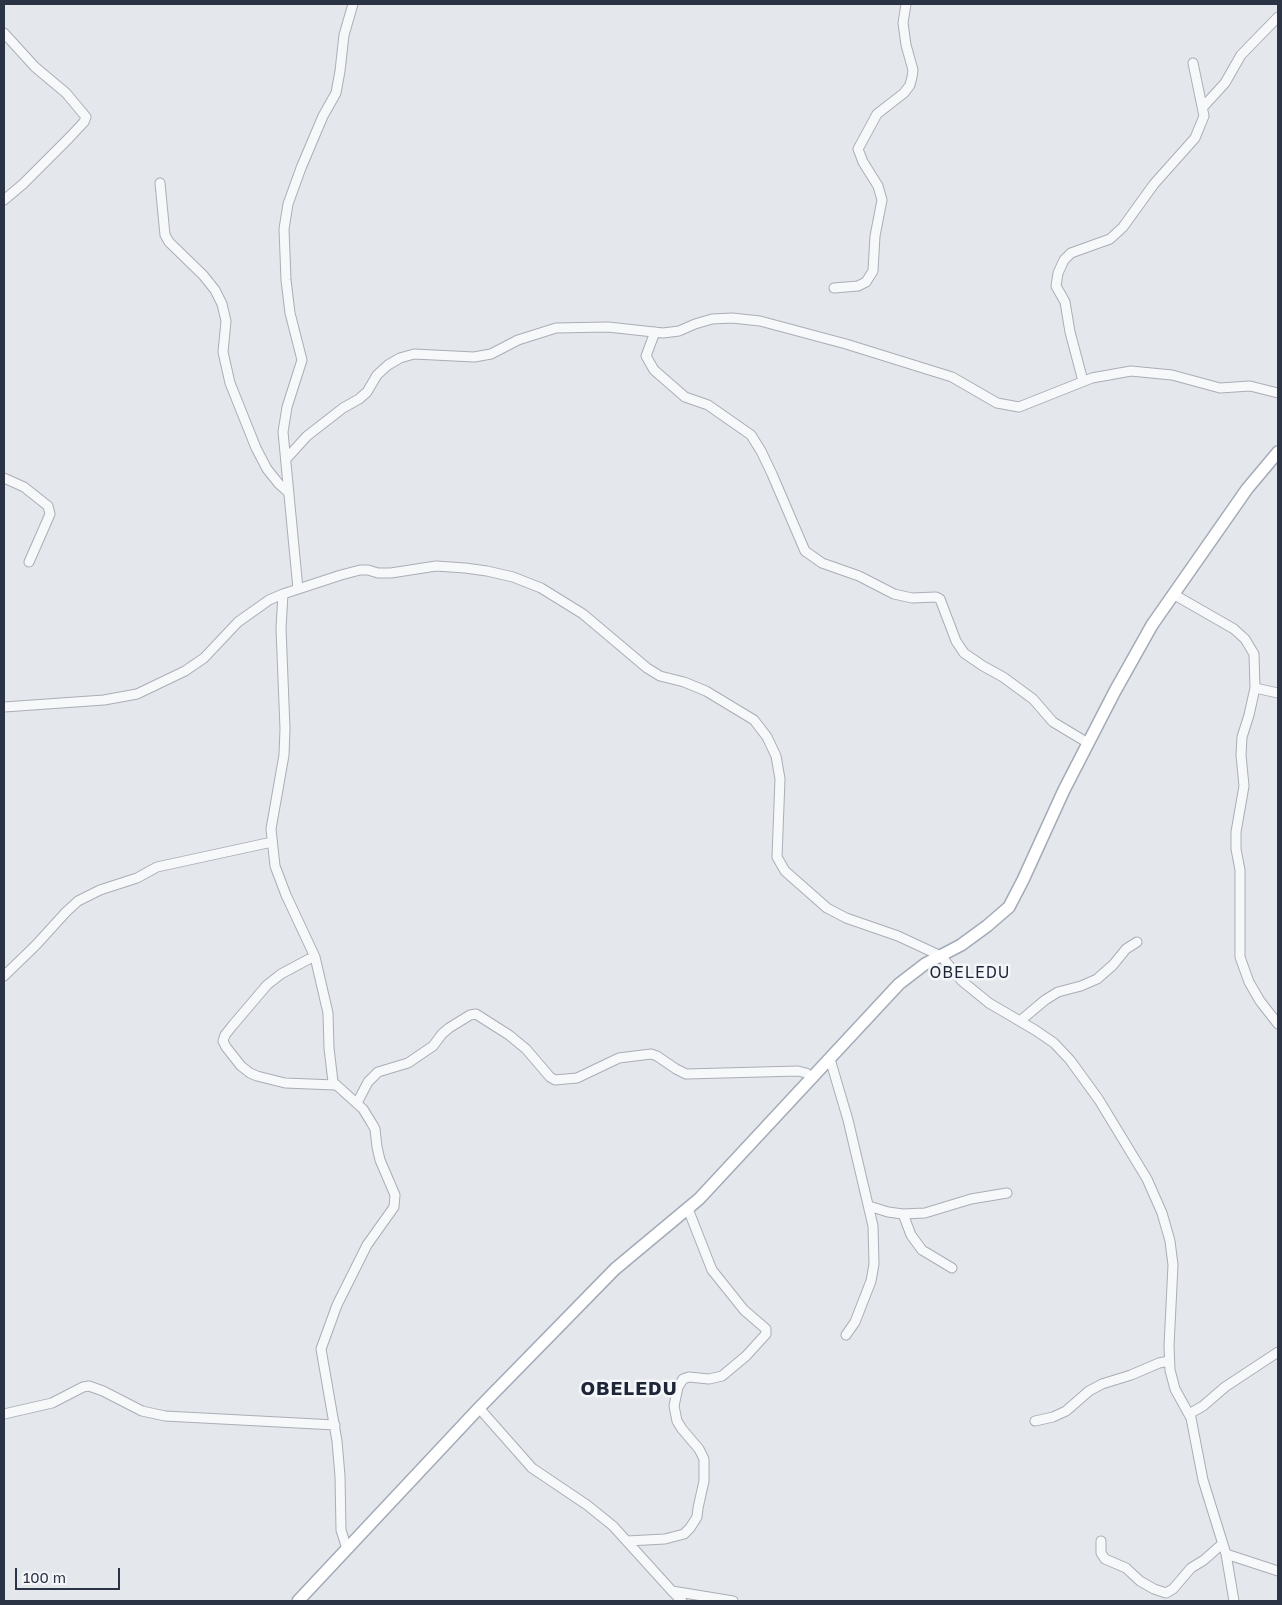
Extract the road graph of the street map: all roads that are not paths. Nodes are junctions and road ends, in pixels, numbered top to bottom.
1 (353, 4) edge
2 (906, 4) edge
3 (1278, 17) edge
4 (4, 33) edge
5 (1193, 64) dead end
6 (1202, 107) junction
7 (160, 183) dead end
8 (4, 200) edge
9 (834, 288) dead end
10 (655, 332) junction
11 (1083, 381) junction
12 (1278, 393) edge
13 (1278, 452) edge
14 (287, 458) junction
15 (4, 478) edge
16 (289, 493) junction
17 (29, 562) dead end
18 (298, 589) junction
19 (283, 594) junction
20 (1173, 594) junction
21 (1255, 688) junction
22 (1278, 693) edge
23 (4, 707) edge
24 (1088, 744) junction
25 (272, 842) junction
26 (1137, 942) dead end
27 (941, 956) junction
28 (309, 959) dead end
29 (4, 976) edge
30 (1020, 1021) junction
31 (1278, 1024) edge
32 (830, 1059) junction
33 (812, 1078) junction
34 (334, 1085) junction
35 (357, 1104) junction
36 (1007, 1193) dead end
37 (869, 1206) junction
38 (688, 1208) junction
39 (903, 1214) junction
40 (952, 1268) dead end
41 (846, 1335) dead end
42 (1278, 1352) edge
43 (1169, 1361) junction
44 (478, 1408) junction
45 (4, 1414) edge
46 (1189, 1414) junction
47 (1035, 1421) dead end
48 (335, 1425) junction
49 (627, 1541) junction
50 (1101, 1541) dead end
51 (1222, 1544) junction
52 (347, 1548) junction
53 (1226, 1554) junction
54 (1278, 1571) edge
55 (672, 1591) junction
56 (298, 1601) edge
57 (682, 1601) edge
58 (733, 1601) edge
59 (1234, 1601) edge

1 - 14 street
2 - 9 street
3 - 6 street
4 - 8 street
5 - 6 street
6 - 11 street
7 - 16 street
10 - 11 street
10 - 14 street
10 - 24 street
11 - 12 street
13 - 20 main road
14 - 16 street
15 - 17 street
16 - 18 street
18 - 19 street
18 - 27 street
19 - 23 street
19 - 25 street
20 - 21 street
20 - 24 main road
21 - 22 street
21 - 31 street
24 - 27 main road
25 - 29 street
25 - 34 street
26 - 30 street
27 - 30 street
27 - 32 main road
28 - 34 street
30 - 43 street
32 - 33 main road
32 - 37 street
33 - 35 street
33 - 38 main road
34 - 35 street
35 - 48 street
36 - 39 street
37 - 39 street
37 - 41 street
38 - 44 main road
38 - 49 street
39 - 40 street
42 - 46 street
43 - 46 street
43 - 47 street
44 - 49 street
44 - 52 main road
45 - 48 street
46 - 51 street
48 - 52 street
49 - 55 street
50 - 51 street
51 - 53 street
52 - 56 main road
53 - 54 street
53 - 59 street
55 - 57 street
55 - 58 street

